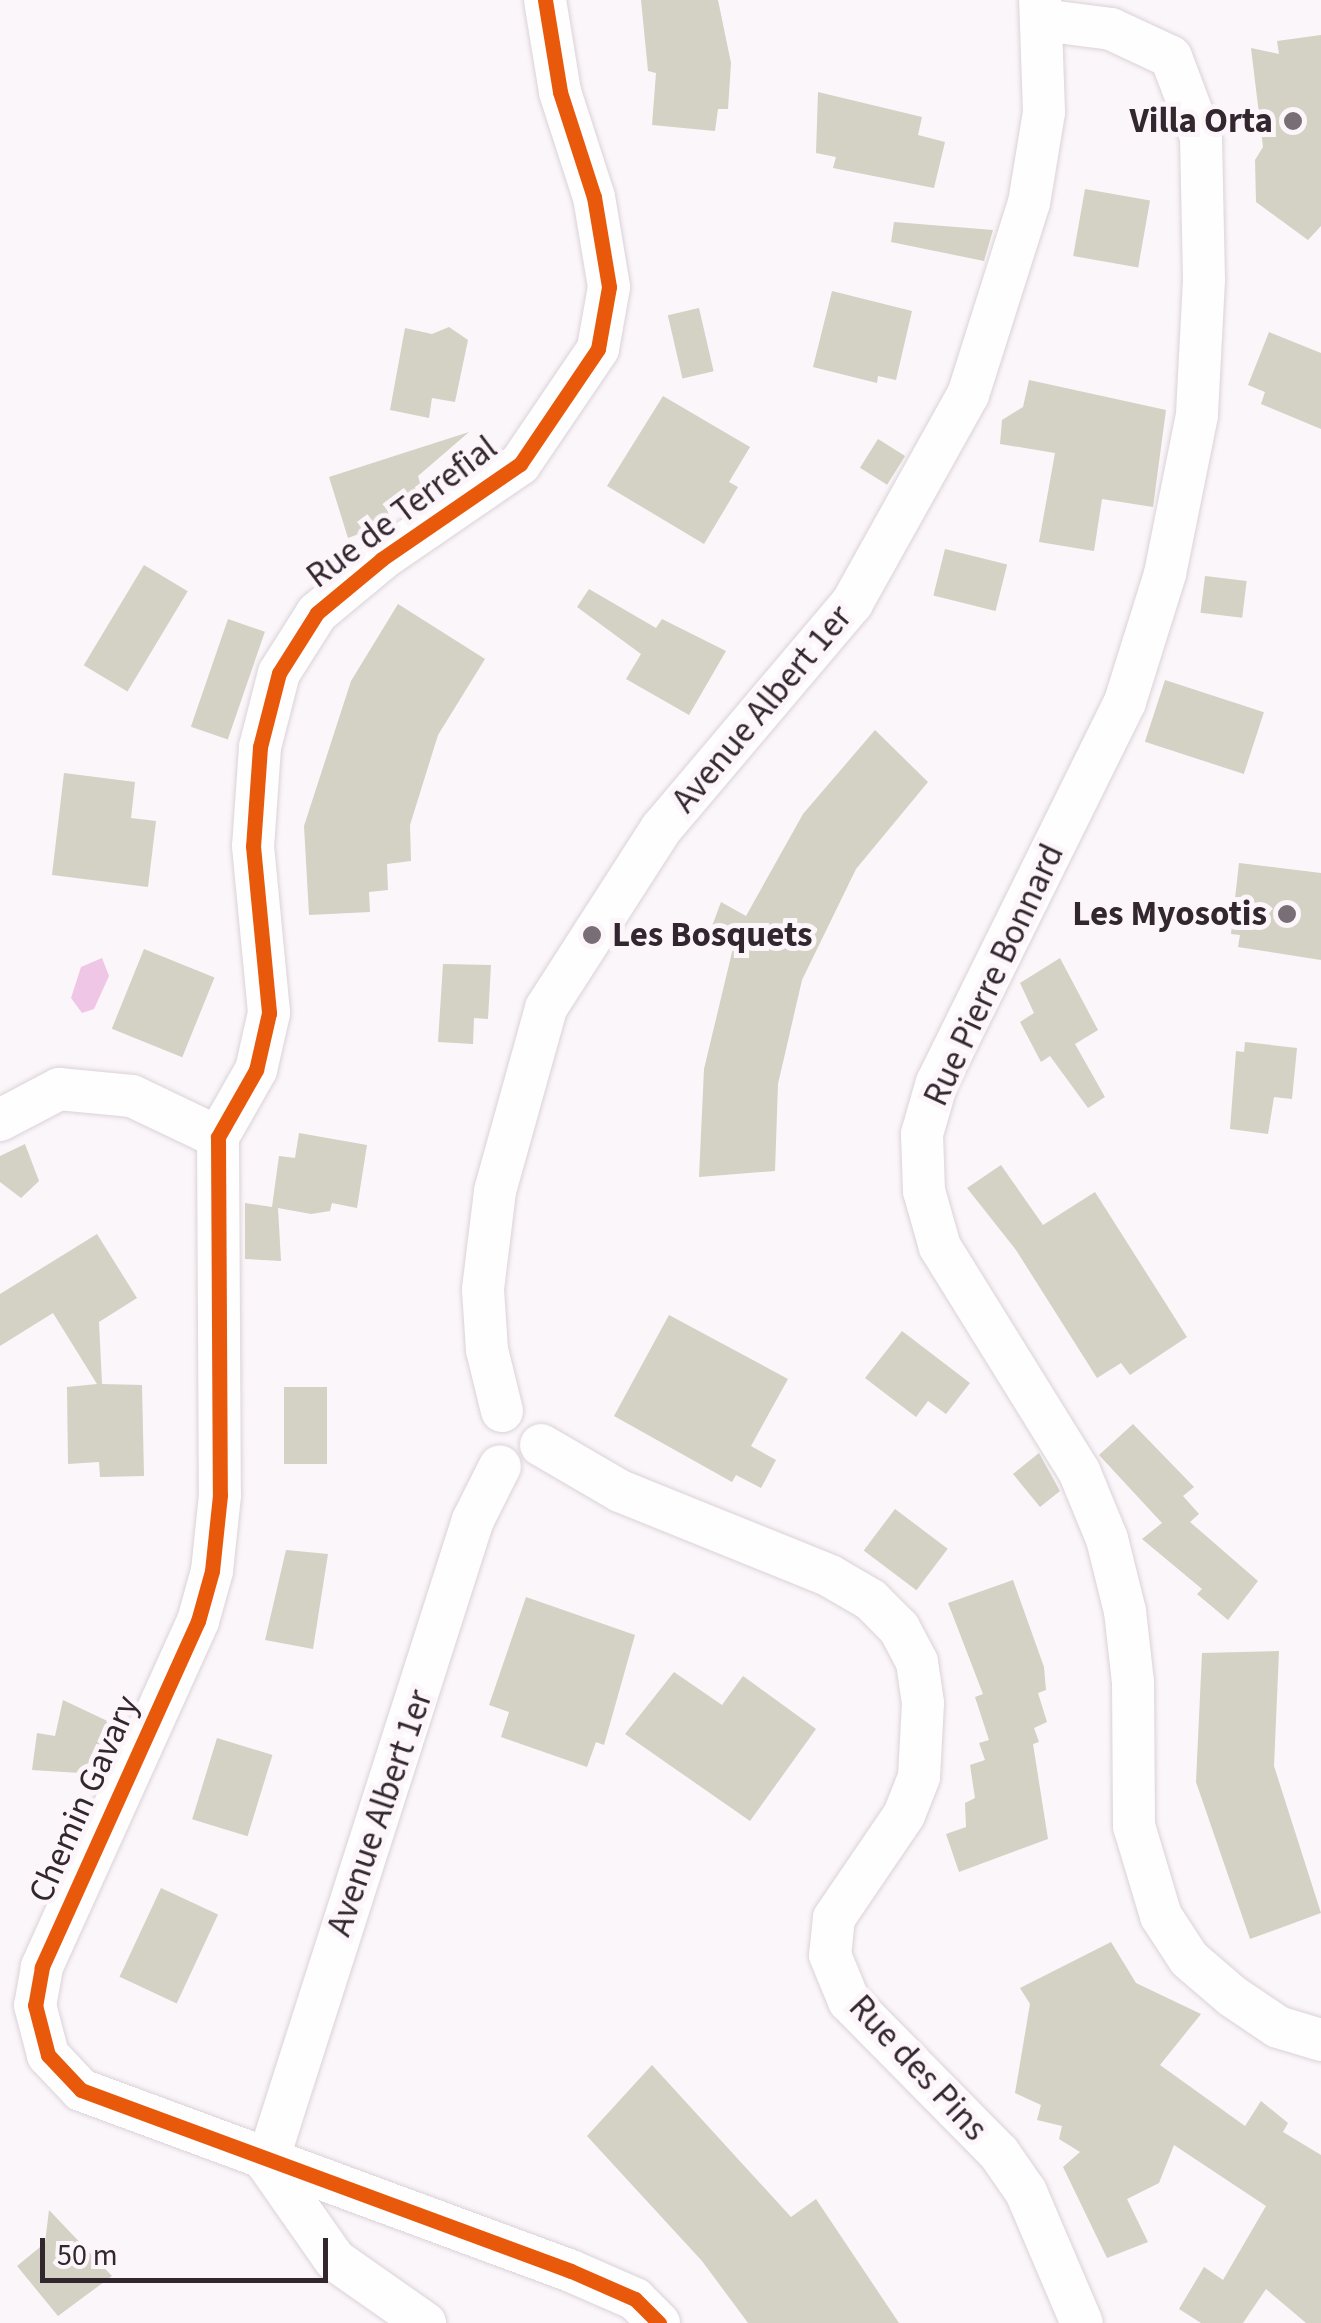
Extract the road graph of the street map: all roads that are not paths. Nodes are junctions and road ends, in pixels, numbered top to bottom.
1 (545, 0) edge
2 (1041, 10) edge
3 (0, 1120) edge
4 (218, 1137) junction
5 (502, 1412) junction
6 (541, 1445) junction
7 (500, 1466) junction
8 (1321, 2040) edge
9 (268, 2163) junction
10 (425, 2323) edge
11 (659, 2323) edge
12 (1082, 2323) edge

1 - 4 street, Rue de Terrefial
2 - 5 street, Avenue Albert 1er
2 - 8 street, Rue Pierre Bonnard
3 - 4 street
4 - 9 street, Chemin Gavary
5 - 6 street
5 - 7 street
6 - 7 street
6 - 12 street, Rue des Pins
7 - 9 street, Avenue Albert 1er
9 - 10 street
9 - 11 street, Chemin Gavary

